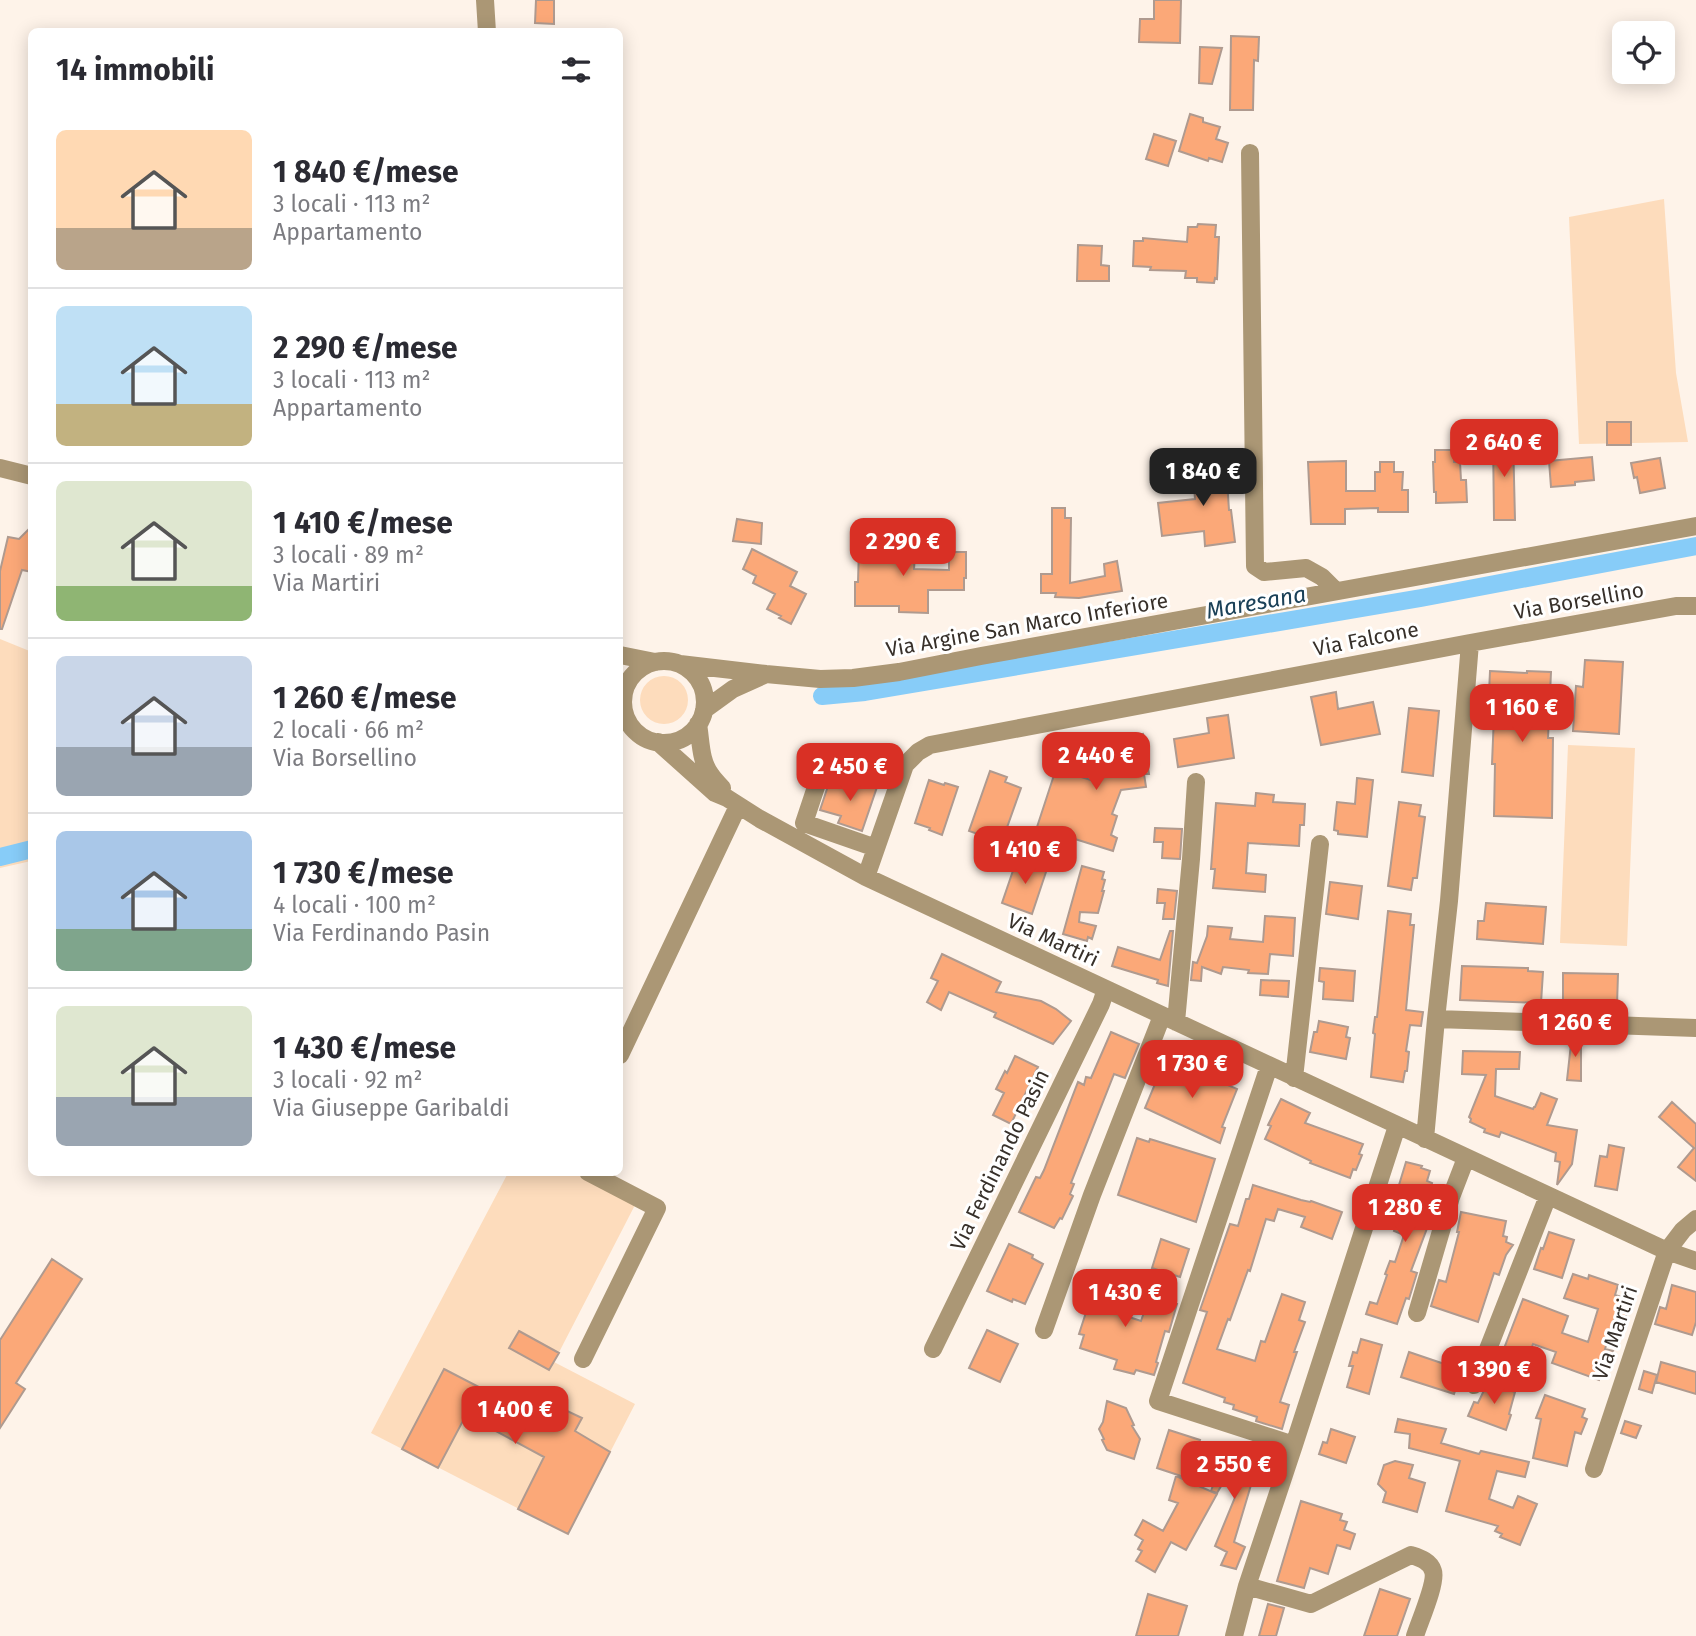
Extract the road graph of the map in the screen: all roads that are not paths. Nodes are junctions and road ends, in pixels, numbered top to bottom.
1 (485, 0) edge
2 (487, 28) edge
3 (1250, 153) dead end
4 (0, 468) edge
5 (28, 475) edge
6 (1696, 526) edge
7 (1336, 591) junction
8 (1696, 606) edge
9 (1471, 643) junction
10 (623, 656) edge
11 (655, 662) junction
12 (680, 664) junction
13 (766, 674) junction
14 (623, 701) edge
15 (623, 708) edge
16 (701, 717) junction
17 (658, 742) junction
18 (818, 781) dead end
19 (1196, 782) dead end
20 (733, 802) junction
21 (1320, 844) dead end
22 (876, 848) junction
23 (866, 877) junction
24 (1106, 989) junction
25 (1169, 1019) junction
26 (1436, 1019) junction
27 (1696, 1028) edge
28 (623, 1048) edge
29 (1269, 1066) junction
30 (1294, 1078) junction
31 (1397, 1126) junction
32 (1425, 1139) junction
33 (1466, 1158) junction
34 (596, 1176) edge
35 (1548, 1196) junction
36 (1696, 1219) edge
37 (1667, 1251) junction
38 (1696, 1261) edge
39 (1417, 1313) dead end
40 (1044, 1330) dead end
41 (933, 1349) dead end
42 (583, 1359) dead end
43 (1474, 1385) dead end
44 (1294, 1444) junction
45 (1594, 1469) dead end
46 (1247, 1586) junction
47 (1234, 1636) edge
48 (1415, 1636) edge

1 - 2 street
3 - 7 street
4 - 5 street
6 - 7 street, Via Argine San Marco Inferiore
7 - 13 street, Via Argine San Marco Inferiore
8 - 9 street, Via Borsellino
9 - 22 street, Via Falcone
9 - 26 street
10 - 11 street, Via Argine San Marco Inferiore
11 - 12 street, Via Argine San Marco Inferiore
11 - 14 street
12 - 13 street, Via Argine San Marco Inferiore
12 - 16 street
13 - 16 street, Via Argine San Marco Inferiore
15 - 17 street
16 - 17 street, Via Argine San Marco Inferiore
16 - 20 street, Via Martiri
17 - 20 street, Via Martiri
18 - 22 street
19 - 25 street
20 - 23 street, Via Martiri
20 - 28 street
21 - 30 street
22 - 23 street, Via Falcone
23 - 24 street, Via Martiri
24 - 25 street, Via Martiri
24 - 41 street, Via Ferdinando Pasin
25 - 29 street, Via Martiri
25 - 40 street
26 - 27 street
26 - 32 street
29 - 30 street, Via Martiri
29 - 44 street
30 - 31 street, Via Martiri
31 - 32 street, Via Martiri
31 - 44 street
32 - 33 street, Via Martiri
33 - 35 street, Via Martiri
33 - 39 street
34 - 42 street
35 - 37 street, Via Martiri
35 - 43 street
36 - 37 street
37 - 38 street, Via Martiri
37 - 45 street, Via Martiri
44 - 46 street
46 - 47 street
46 - 48 street

